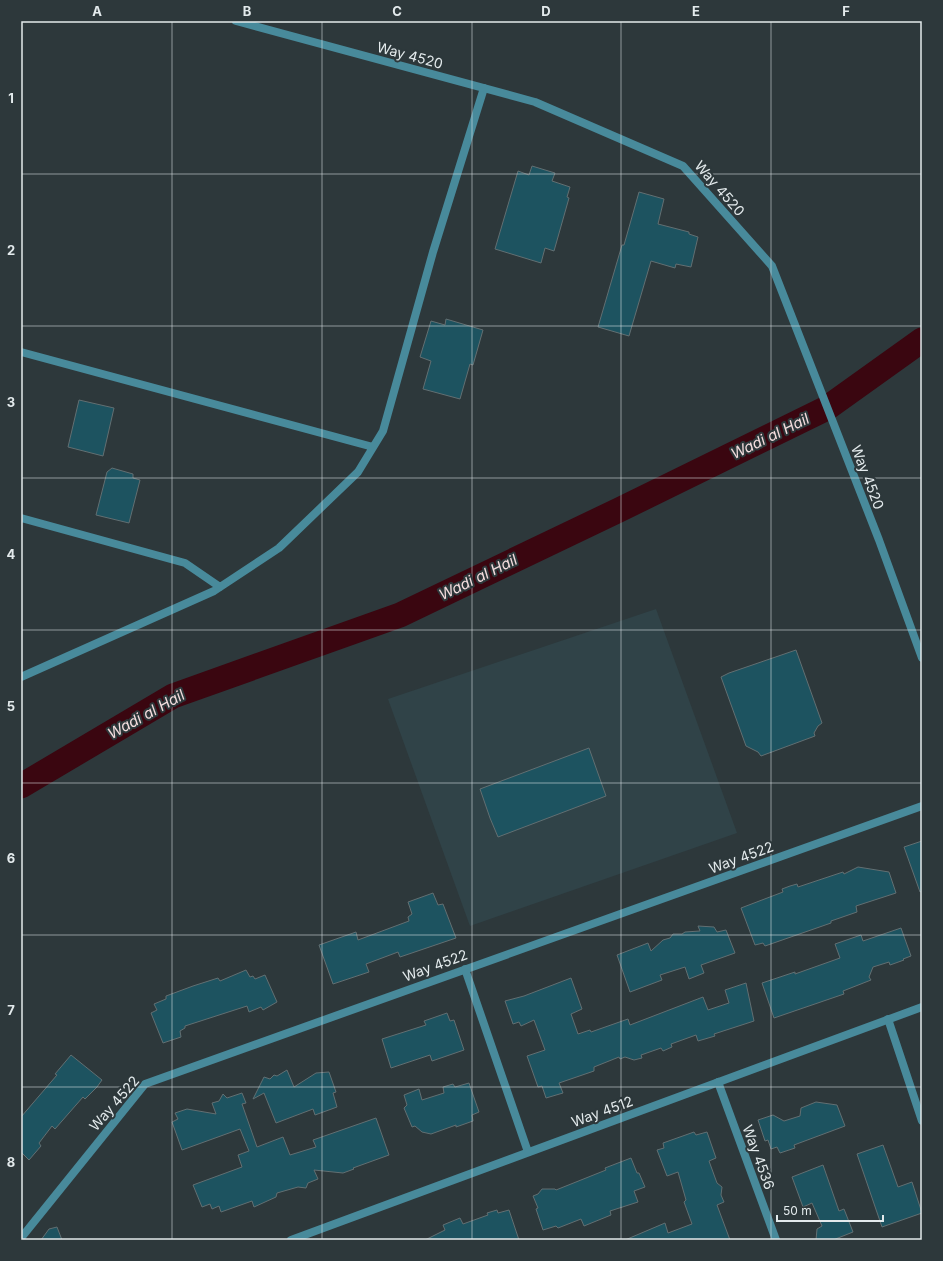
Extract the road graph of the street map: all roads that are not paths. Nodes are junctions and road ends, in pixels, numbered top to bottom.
1 (236, 21) edge
2 (484, 88) junction
3 (21, 352) edge
4 (373, 447) junction
5 (21, 518) edge
6 (220, 587) junction
7 (922, 658) edge
8 (21, 677) edge
9 (922, 806) edge
10 (465, 969) junction
11 (922, 1007) edge
12 (888, 1019) junction
13 (718, 1082) junction
14 (922, 1121) edge
15 (528, 1152) junction
16 (21, 1238) edge
17 (291, 1240) edge
18 (776, 1240) edge

1 - 2 street, Way 4520
2 - 4 street
2 - 7 street, Way 4520
3 - 4 street
4 - 6 street
5 - 6 street
6 - 8 street
9 - 10 street, Way 4522
10 - 15 street
10 - 16 street, Way 4522
11 - 12 street, Way 4512
12 - 13 street, Way 4512
12 - 14 street
13 - 15 street, Way 4512
13 - 18 street, Way 4536
15 - 17 street, Way 4512

